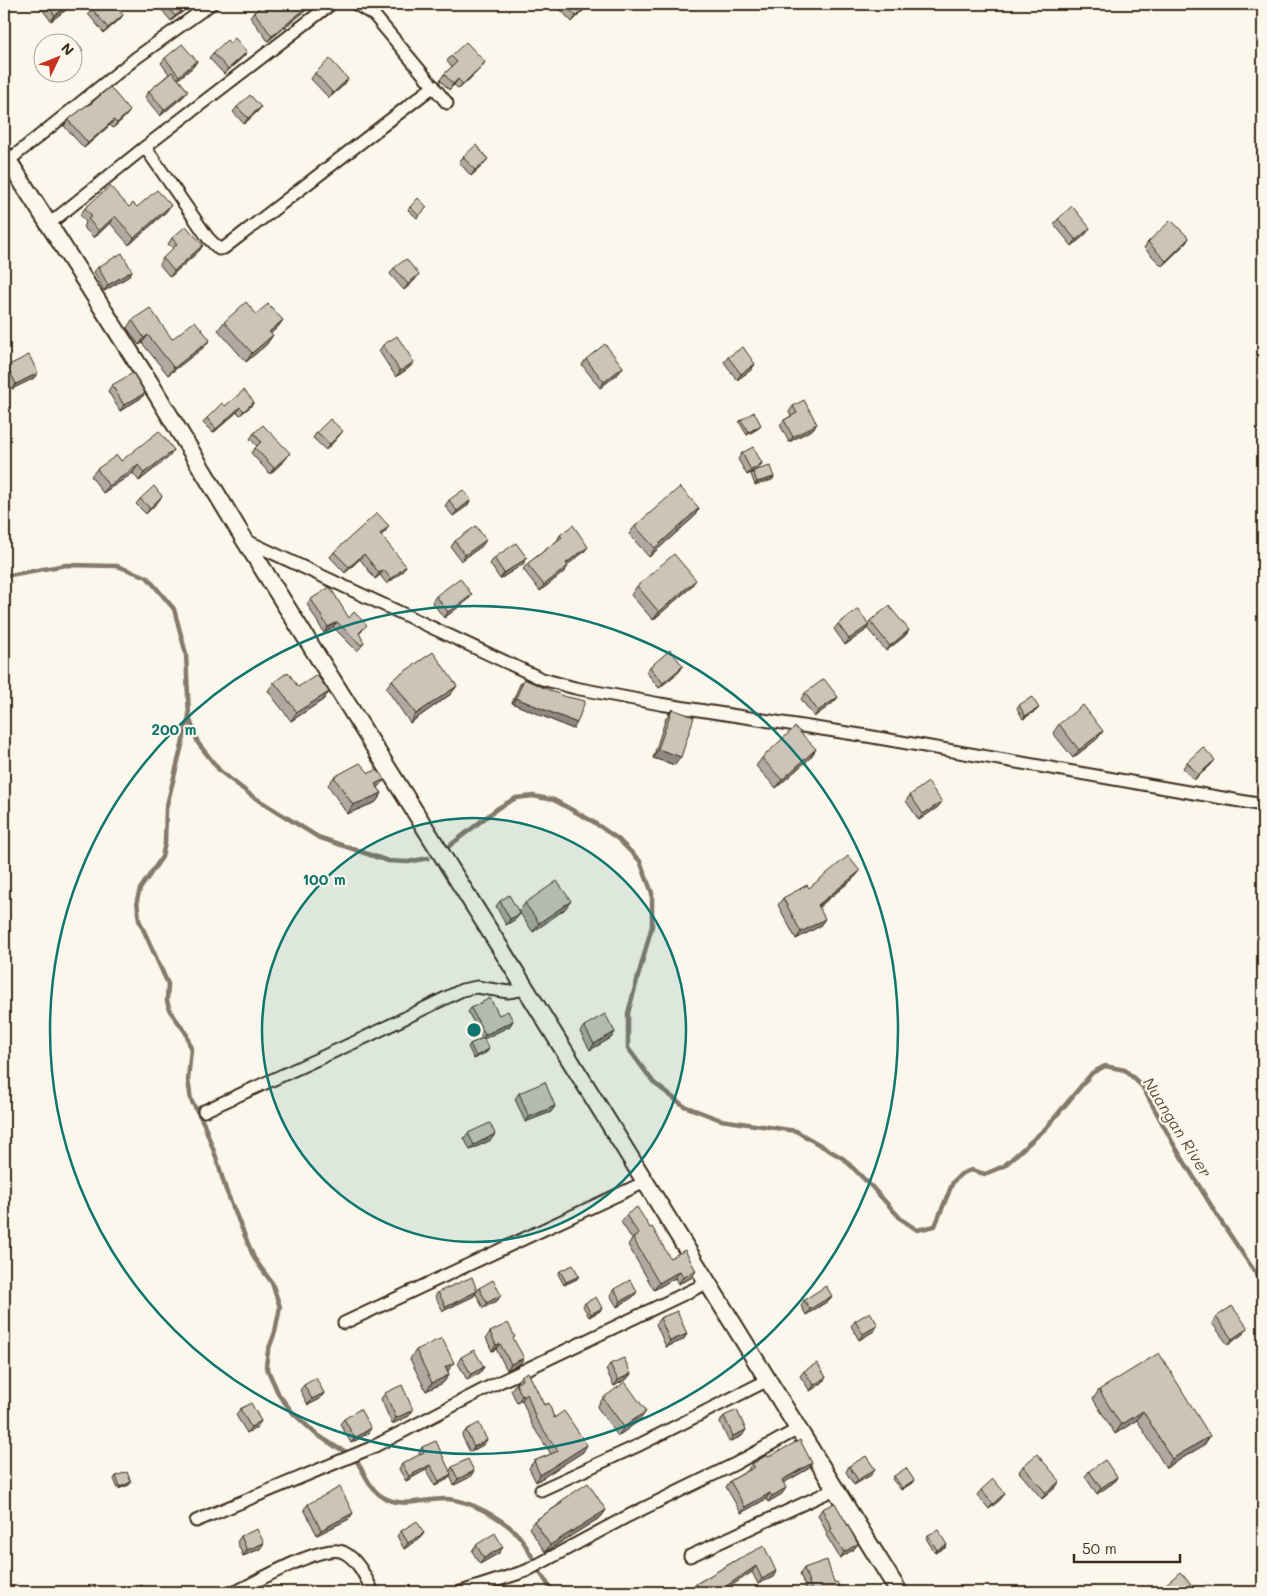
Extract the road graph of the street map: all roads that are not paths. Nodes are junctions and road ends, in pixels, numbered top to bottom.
1 (211, 4) edge
2 (331, 4) edge
3 (356, 4) edge
4 (434, 86) junction
5 (447, 103) dead end
6 (145, 147) junction
7 (6, 158) edge
8 (49, 224) junction
9 (244, 539) junction
10 (1263, 805) edge
11 (526, 989) junction
12 (204, 1111) dead end
13 (644, 1182) junction
14 (707, 1282) junction
15 (344, 1323) dead end
16 (768, 1380) junction
17 (798, 1429) junction
18 (835, 1488) junction
19 (541, 1490) dead end
20 (196, 1521) dead end
21 (690, 1556) dead end
22 (894, 1591) edge
23 (235, 1592) edge
24 (373, 1592) edge
25 (462, 1592) edge

1 - 7 street
2 - 6 street
3 - 4 street
4 - 5 street
4 - 6 street
6 - 8 street
7 - 8 street
8 - 9 street
9 - 10 street
9 - 11 street
11 - 12 street
11 - 13 street
13 - 14 street
13 - 15 street
14 - 16 street
14 - 20 street
16 - 17 street
16 - 19 street
17 - 18 street
17 - 25 street
18 - 21 street
18 - 22 street
23 - 24 street

